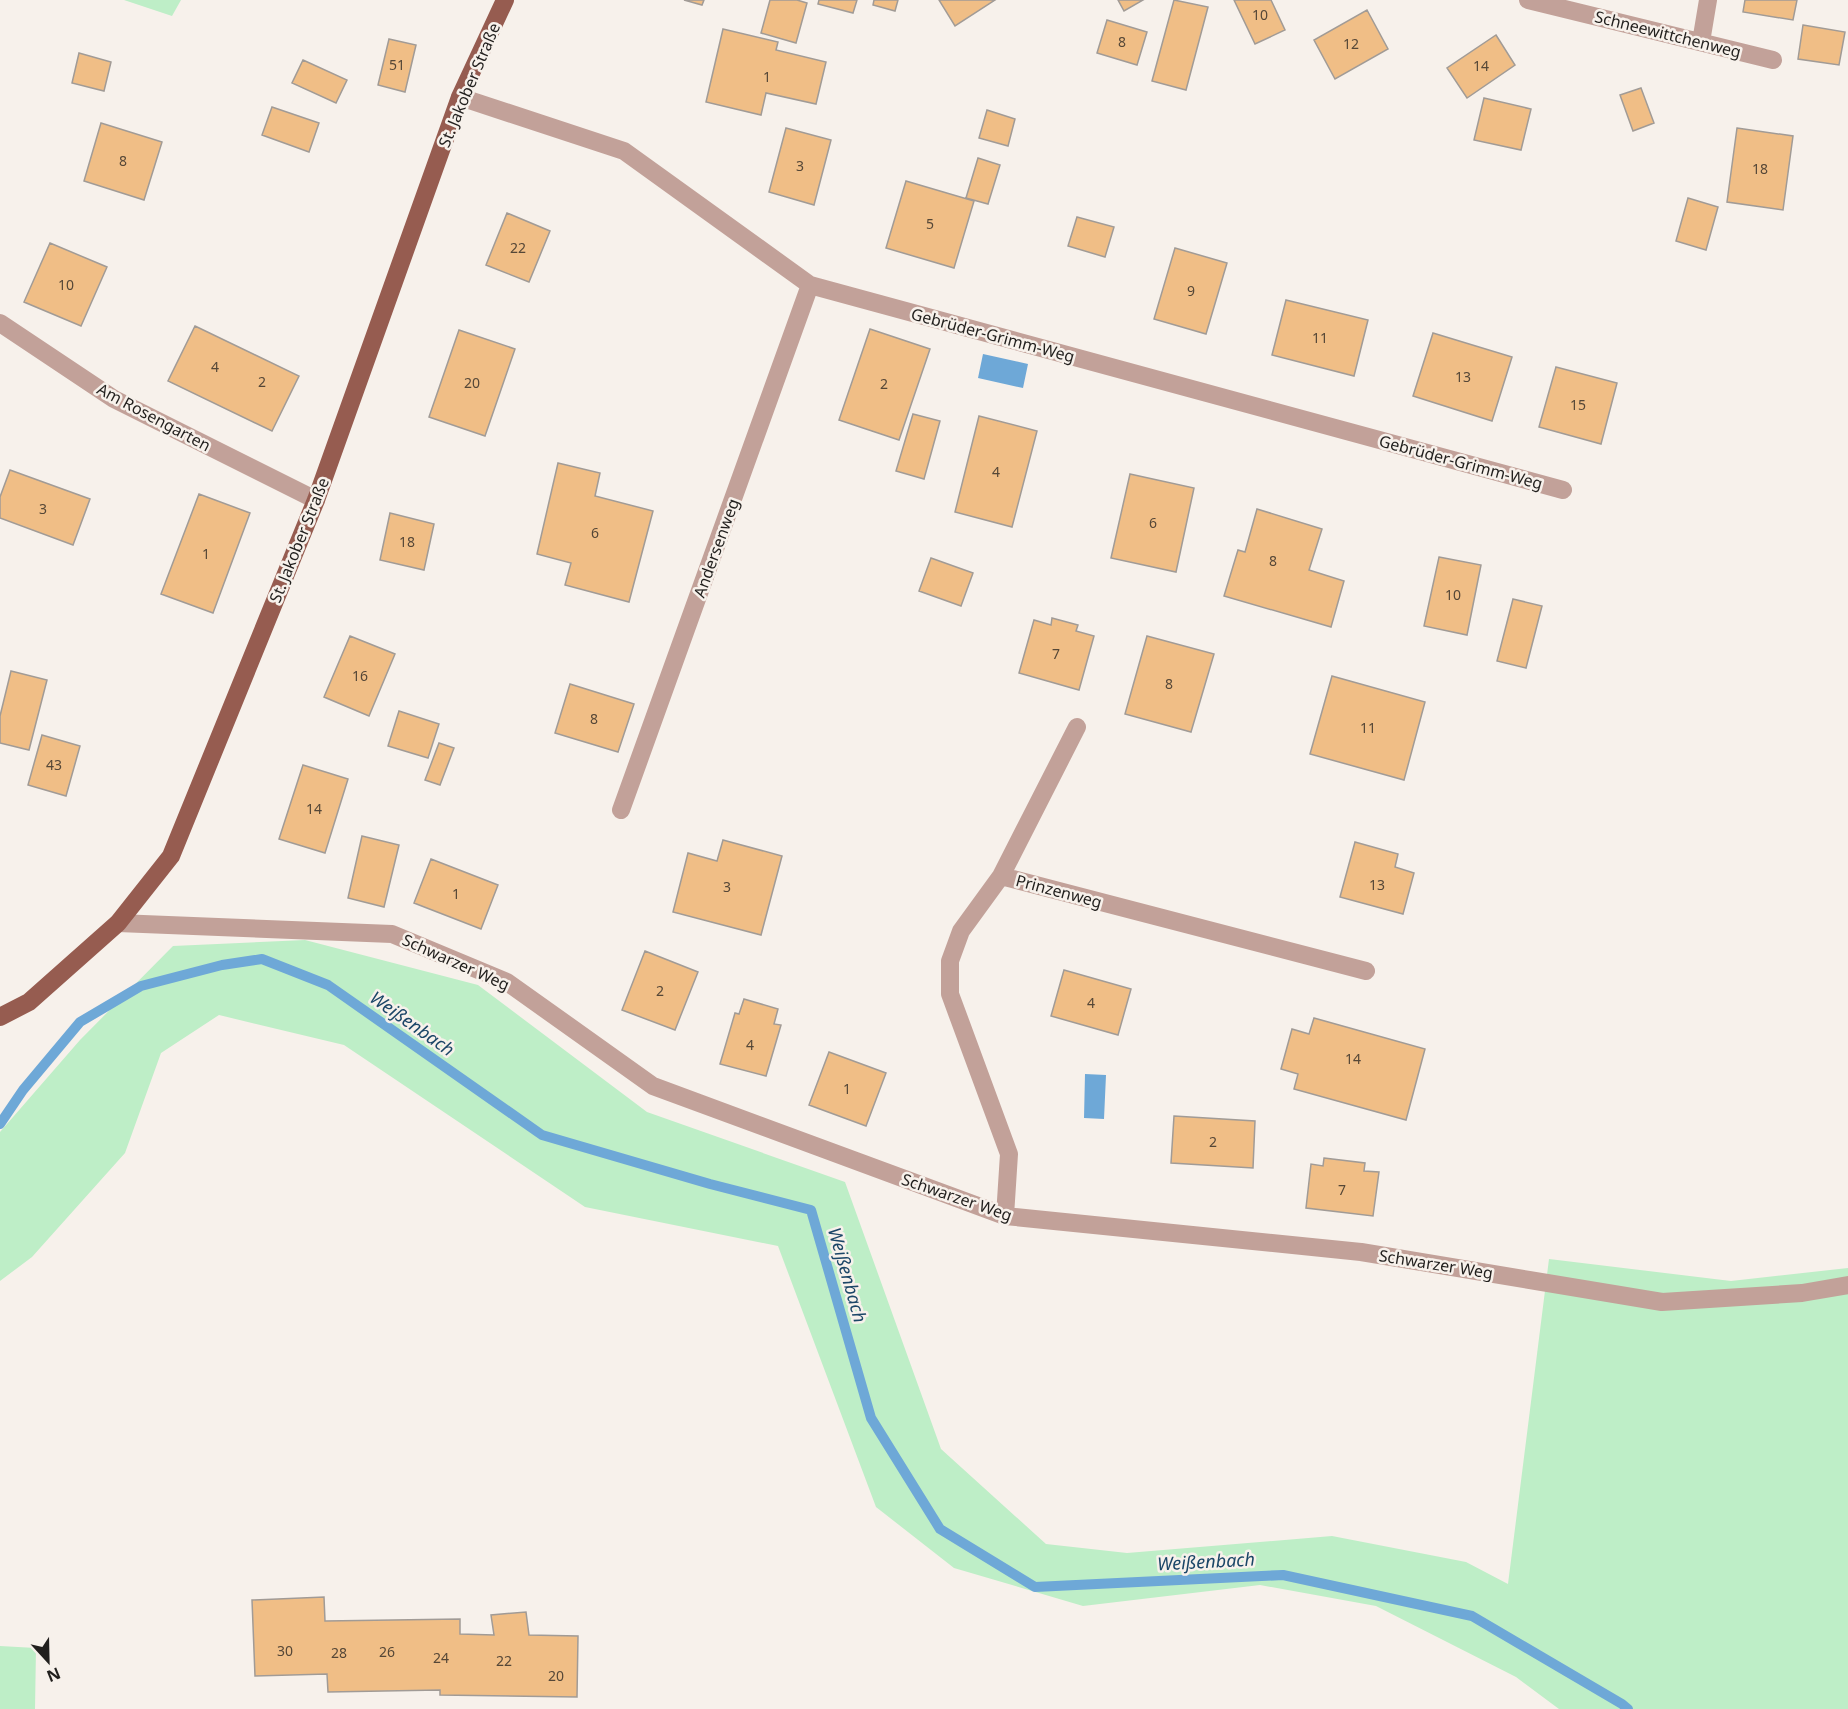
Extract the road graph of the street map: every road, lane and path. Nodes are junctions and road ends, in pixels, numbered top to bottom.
1 (505, 0) edge
2 (1528, 0) edge
3 (1708, 0) edge
4 (1701, 42) junction
5 (1773, 60) dead end
6 (460, 97) junction
7 (810, 285) junction
8 (0, 323) edge
9 (1563, 490) dead end
10 (316, 500) junction
11 (1077, 727) dead end
12 (621, 810) dead end
13 (1001, 876) junction
14 (118, 923) junction
15 (1366, 971) dead end
16 (0, 1017) edge
17 (1005, 1216) junction
18 (1848, 1286) edge

1 - 6 main road, St. Jakober Straße
2 - 4 street, Schneewittchenweg
3 - 4 street
4 - 5 street, Schneewittchenweg
6 - 7 street, Gebrüder-Grimm-Weg
6 - 10 main road, St. Jakober Straße
7 - 9 street, Gebrüder-Grimm-Weg
7 - 12 street, Andersenweg
8 - 10 street, Am Rosengarten
10 - 14 main road, St. Jakober Straße
11 - 13 street
13 - 15 street, Prinzenweg
13 - 17 street, Prinzenweg
14 - 16 main road, St. Jakober Straße
14 - 17 street, Schwarzer Weg
17 - 18 street, Schwarzer Weg

